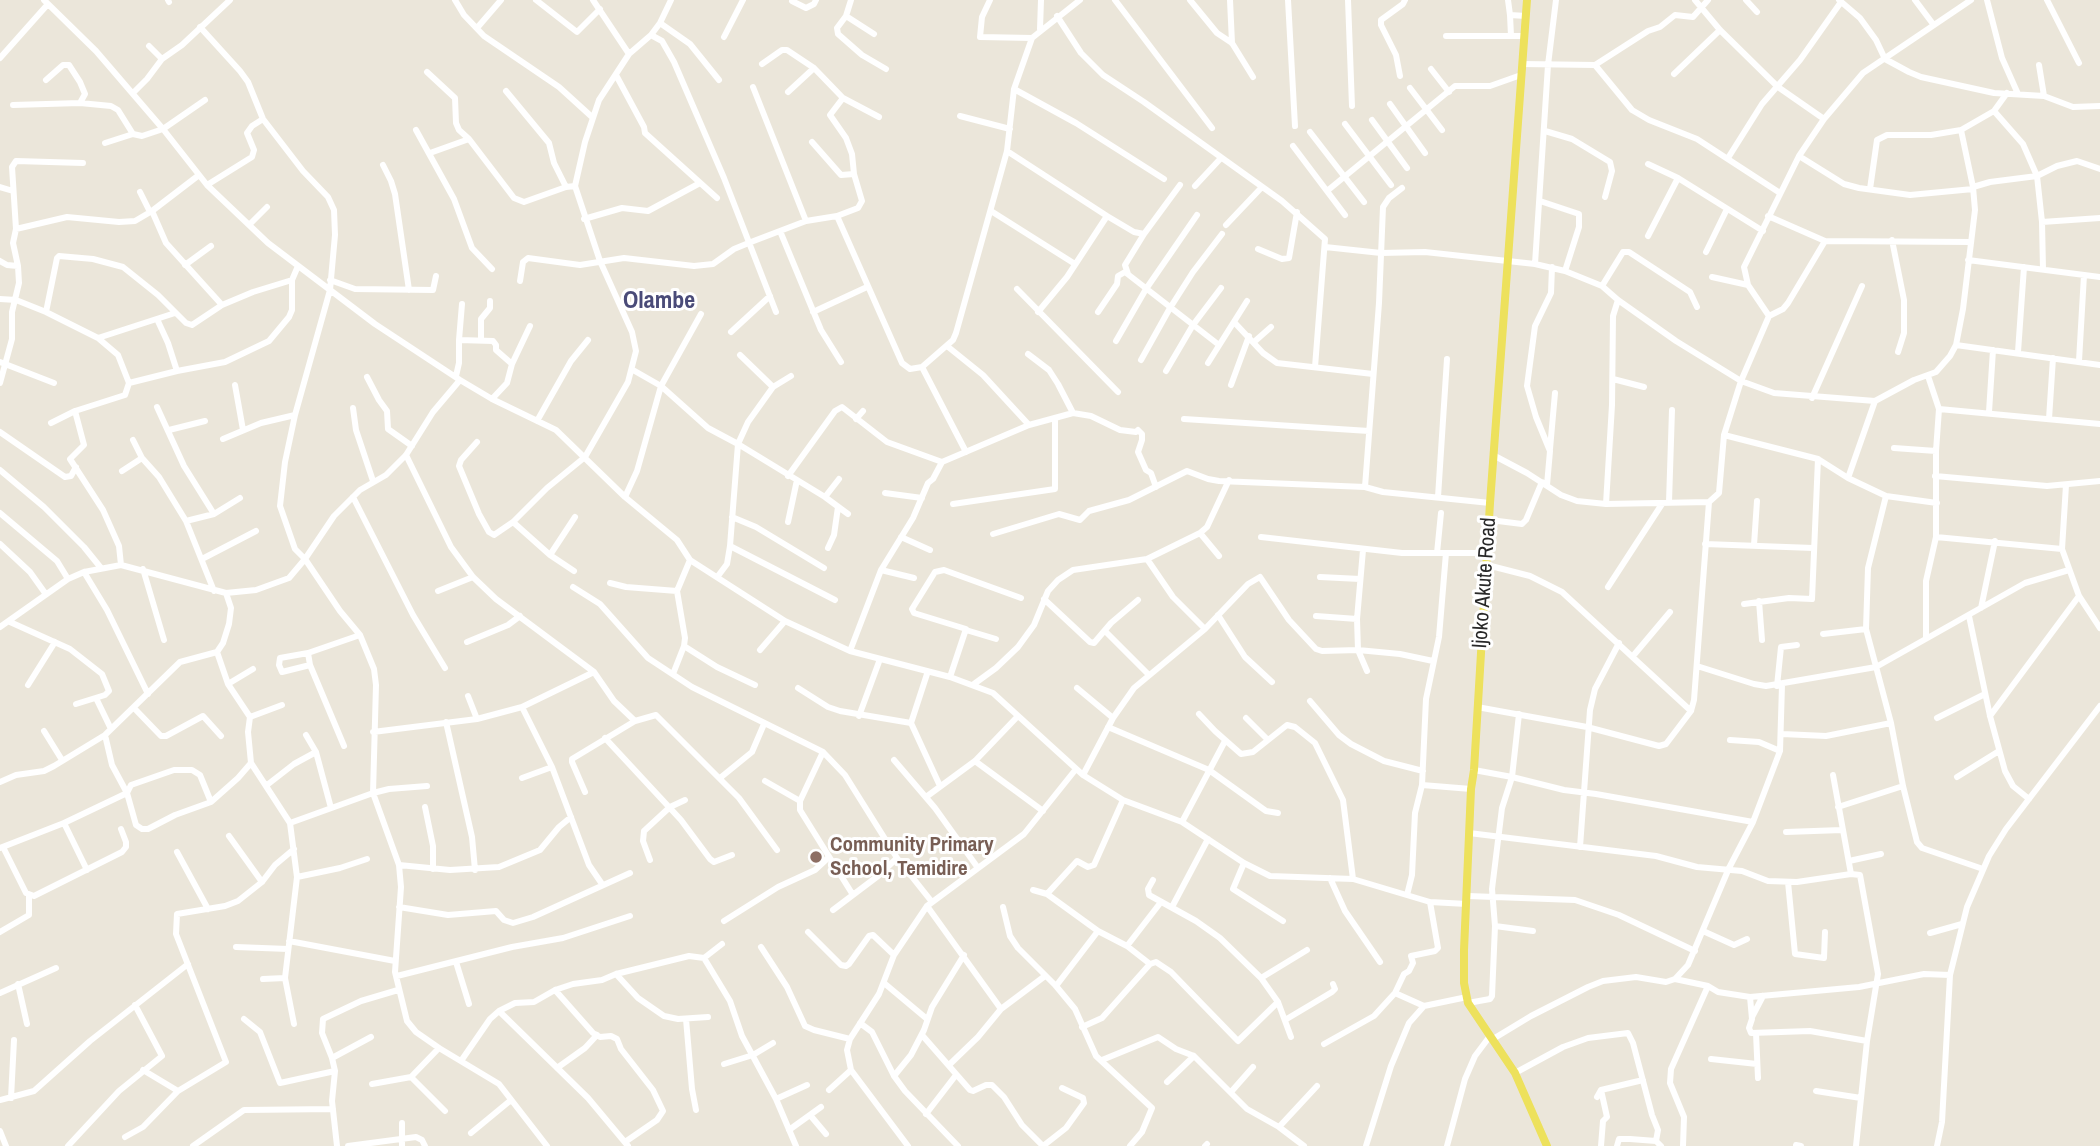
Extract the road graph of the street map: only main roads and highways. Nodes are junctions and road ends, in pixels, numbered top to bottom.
1 (1527, 0) edge
2 (1547, 1146) edge

1 - 2 main road, Ijoko Akute Road

